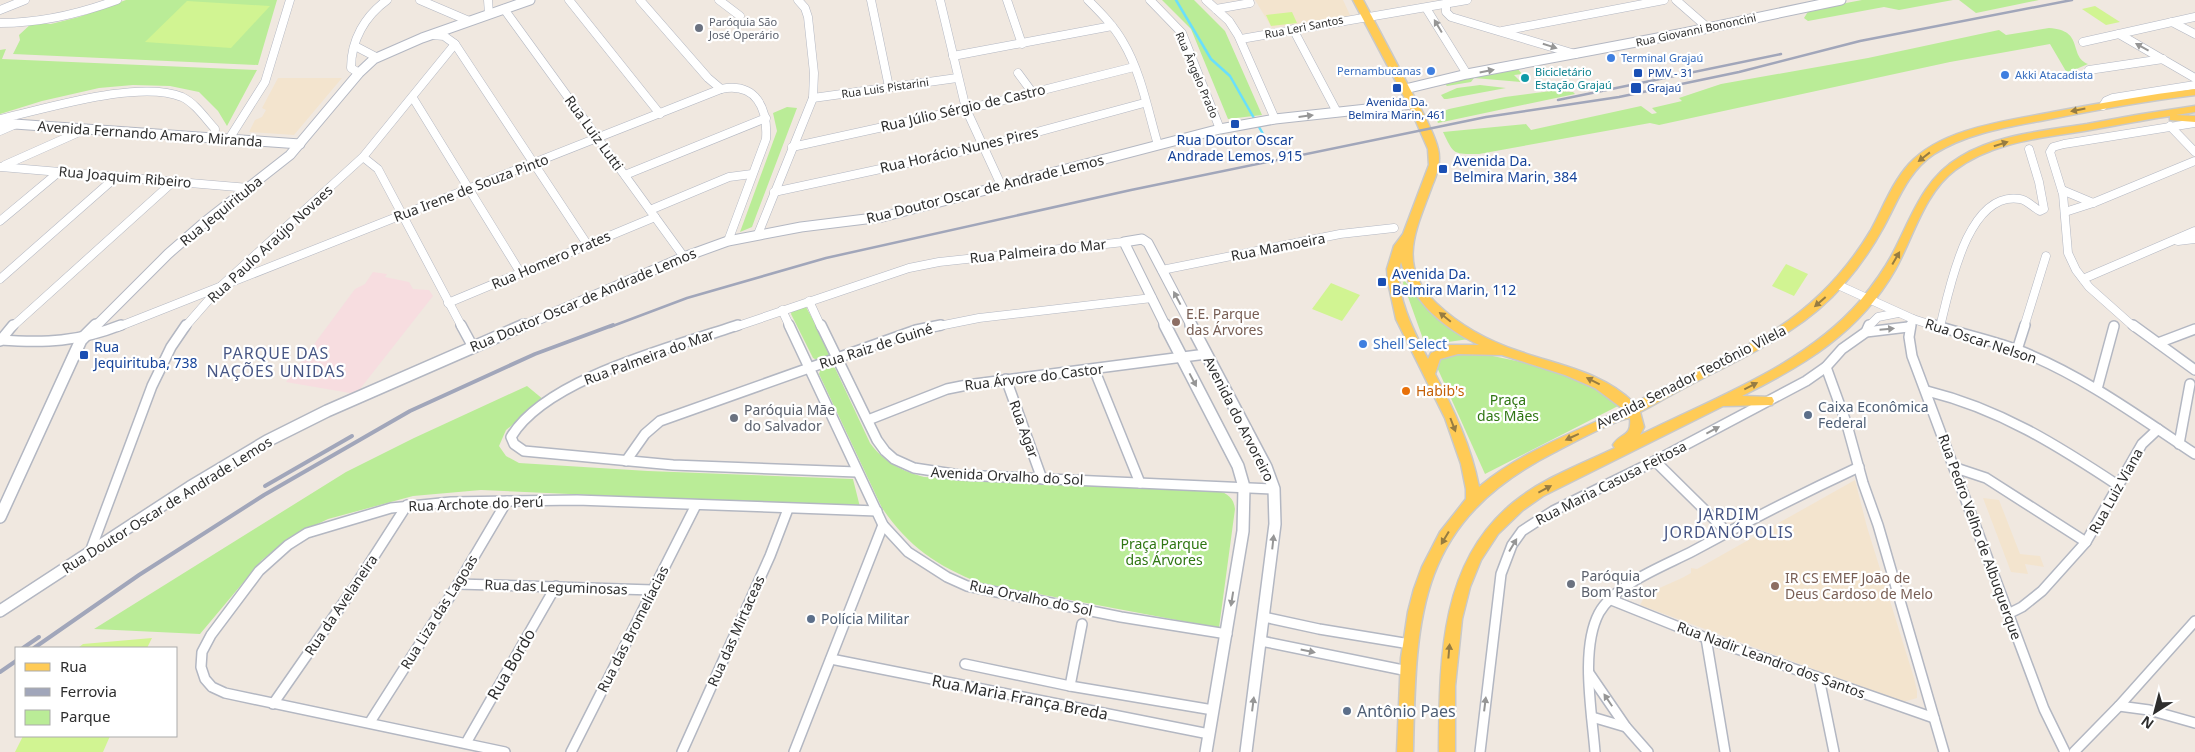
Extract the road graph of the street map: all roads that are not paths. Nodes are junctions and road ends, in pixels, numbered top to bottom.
1 (25, 0) edge
2 (117, 0) edge
3 (290, 0) edge
4 (388, 0) edge
5 (420, 0) edge
6 (488, 0) edge
7 (530, 0) edge
8 (569, 0) edge
9 (640, 0) edge
10 (719, 0) edge
11 (798, 0) edge
12 (871, 0) edge
13 (940, 0) edge
14 (1007, 0) edge
15 (1088, 0) edge
16 (1150, 0) edge
17 (1206, 0) edge
18 (1358, 0) edge
19 (1467, 0) edge
20 (1664, 0) edge
21 (1676, 0) edge
22 (1840, 0) edge
23 (1250, 3) dead end
24 (1446, 4) junction
25 (504, 8) junction
26 (1426, 8) junction
27 (1216, 9) junction
28 (0, 10) edge
29 (489, 14) junction
30 (740, 16) dead end
31 (1367, 17) junction
32 (2195, 17) edge
33 (469, 21) junction
34 (2172, 22) junction
35 (0, 23) edge
36 (459, 25) junction
37 (1112, 26) junction
38 (1708, 28) junction
39 (1293, 29) junction
40 (1502, 32) junction
41 (2119, 34) junction
42 (2195, 34) edge
43 (432, 35) junction
44 (1241, 39) junction
45 (454, 42) junction
46 (2083, 42) dead end
47 (1022, 44) junction
48 (355, 46) junction
49 (1575, 54) junction
50 (953, 56) junction
51 (376, 57) junction
52 (2163, 59) junction
53 (1134, 67) junction
54 (2089, 70) dead end
55 (359, 73) junction
56 (1018, 73) dead end
57 (1467, 74) junction
58 (957, 78) junction
59 (2195, 78) edge
60 (2195, 85) edge
61 (889, 87) junction
62 (721, 89) junction
63 (1405, 89) junction
64 (1032, 92) junction
65 (2195, 92) edge
66 (413, 98) junction
67 (813, 98) junction
68 (1144, 103) junction
69 (1413, 104) junction
70 (2103, 106) junction
71 (966, 109) junction
72 (2195, 109) edge
73 (1337, 112) junction
74 (660, 114) junction
75 (2149, 116) junction
76 (766, 118) junction
77 (0, 119) edge
78 (1275, 119) junction
79 (2195, 119) edge
80 (0, 123) edge
81 (2195, 123) edge
82 (16, 124) junction
83 (2170, 126) junction
84 (86, 129) junction
85 (1220, 129) junction
86 (0, 131) edge
87 (598, 138) junction
88 (214, 139) junction
89 (229, 140) junction
90 (300, 144) junction
91 (1158, 145) junction
92 (792, 146) junction
93 (982, 147) junction
94 (2029, 149) dead end
95 (2195, 152) edge
96 (363, 157) junction
97 (2195, 161) edge
98 (534, 163) junction
99 (0, 167) edge
100 (60, 171) junction
101 (752, 174) junction
102 (625, 175) junction
103 (117, 176) junction
104 (175, 180) junction
105 (1002, 187) junction
106 (250, 188) junction
107 (469, 189) junction
108 (2062, 190) junction
109 (774, 192) junction
110 (2093, 204) junction
111 (2065, 212) junction
112 (652, 214) junction
113 (402, 215) junction
114 (0, 221) edge
115 (1394, 228) dead end
116 (2195, 230) edge
117 (758, 234) junction
118 (1408, 235) junction
119 (2195, 239) edge
120 (728, 241) junction
121 (1124, 242) junction
122 (1148, 243) joint
123 (2168, 243) junction
124 (586, 244) junction
125 (2046, 256) dead end
126 (684, 257) junction
127 (246, 263) junction
128 (267, 268) junction
129 (1162, 270) junction
130 (520, 272) junction
131 (0, 279) edge
132 (2082, 279) junction
133 (1838, 285) junction
134 (220, 287) junction
135 (1152, 298) junction
136 (1869, 299) junction
137 (809, 301) junction
138 (448, 302) junction
139 (782, 310) junction
140 (1898, 313) junction
141 (1910, 323) junction
142 (2114, 326) dead end
143 (1940, 327) junction
144 (2195, 329) edge
145 (1866, 332) junction
146 (0, 340) edge
147 (82, 340) junction
148 (2158, 343) junction
149 (473, 346) junction
150 (2016, 350) junction
151 (1508, 353) junction
152 (1206, 354) junction
153 (838, 358) junction
154 (1181, 358) junction
155 (1826, 367) junction
156 (809, 368) junction
157 (1094, 369) junction
158 (2195, 370) edge
159 (1429, 374) junction
160 (1006, 379) junction
161 (2190, 384) dead end
162 (2097, 389) junction
163 (1927, 391) junction
164 (1721, 401) junction
165 (1768, 401) junction
166 (1632, 410) junction
167 (868, 420) junction
168 (2158, 429) junction
169 (2179, 444) junction
170 (2195, 454) edge
171 (626, 460) junction
172 (1655, 461) junction
173 (1859, 467) junction
174 (1956, 468) junction
175 (1582, 470) junction
176 (857, 472) junction
177 (1042, 478) junction
178 (1140, 483) junction
179 (2119, 486) junction
180 (1244, 487) junction
181 (1274, 489) junction
182 (1473, 499) junction
183 (506, 501) junction
184 (407, 505) junction
185 (696, 505) junction
186 (788, 509) junction
187 (877, 511) junction
188 (1, 514) edge
189 (883, 525) junction
190 (1728, 533) junction
191 (2086, 542) junction
192 (90, 552) junction
193 (458, 584) junction
194 (556, 586) junction
195 (653, 590) junction
196 (1609, 599) junction
197 (0, 611) edge
198 (2008, 614) junction
199 (1264, 617) junction
200 (2195, 621) edge
201 (1082, 624) dead end
202 (1227, 634) junction
203 (1706, 638) junction
204 (1261, 641) junction
205 (1410, 644) junction
206 (830, 659) junction
207 (965, 664) dead end
208 (1408, 671) junction
209 (1589, 673) junction
210 (1819, 678) junction
211 (1070, 686) junction
212 (273, 704) junction
213 (2119, 706) junction
214 (1212, 710) junction
215 (1592, 717) junction
216 (1934, 718) junction
217 (370, 722) junction
218 (2195, 724) edge
219 (1626, 727) junction
220 (1209, 734) junction
221 (466, 743) junction
222 (505, 752) edge
223 (571, 752) edge
224 (682, 752) edge
225 (794, 752) edge
226 (1206, 752) edge
227 (1246, 752) edge
228 (1405, 752) edge
229 (1447, 752) edge
230 (1480, 752) edge
231 (1595, 752) edge
232 (1648, 752) edge
233 (1725, 752) edge
234 (1834, 752) edge
235 (1944, 752) edge
236 (2065, 752) edge
237 (2074, 752) edge

1 - 28 street
2 - 35 street
3 - 89 street
4 - 48 street
5 - 33 street
6 - 29 street
7 - 25 street, Rua Jequirituba
8 - 74 street
9 - 62 street
10 - 30 street
11 - 67 street
12 - 61 street
13 - 50 street
14 - 47 street
15 - 37 street
16 - 85 street, Rua Ângelo Prado
17 - 27 street
18 - 31 main road
19 - 24 street, Rua Leri Santos
20 - 40 street
21 - 38 street
22 - 38 street, Rua Giovanni Bononcini
23 - 27 street
24 - 26 street, Rua Leri Santos
24 - 40 street
25 - 29 street, Rua Jequirituba
25 - 87 street, Rua Luiz Lutti
26 - 31 street, Rua Leri Santos
57 -> 26 street
27 - 44 street
29 - 33 street, Rua Jequirituba
31 - 39 street, Rua Leri Santos
31 - 63 main road
32 - 34 street
33 - 36 street, Rua Jequirituba
34 - 41 street
34 - 42 street
36 - 43 street, Rua Jequirituba
36 - 45 street
37 - 47 street
37 - 53 street
38 - 49 street, Rua Giovanni Bononcini
39 - 44 street, Rua Leri Santos
39 - 73 street
40 -> 49 street
41 - 46 street
52 -> 41 street
43 - 45 street
43 - 51 street, Rua Jequirituba
44 - 78 street
45 - 66 street, Rua Paulo Araújo Novaes
45 - 98 street
47 - 50 street
48 - 51 street
48 - 55 street
57 -> 49 street, Rua Giovanni Bononcini
50 - 58 street
51 - 55 street, Rua Jequirituba
52 - 54 street
52 - 59 street
53 - 64 street, Rua Júlio Sérgio de Castro
53 - 68 street
55 - 90 street, Rua Jequirituba
56 - 64 street
57 - 63 street, Rua Giovanni Bononcini
58 - 61 street, Rua Luis Pistarini
58 - 71 street
60 - 70 street
61 - 67 street, Rua Luis Pistarini
62 - 74 street, Rua Irene de Souza Pinto
62 - 76 street
63 - 69 main road
64 - 71 street, Rua Júlio Sérgio de Castro
65 - 70 main road, Avenida Senador Teotônio Vilela
66 - 96 street, Rua Paulo Araújo Novaes
66 - 107 street
67 - 92 street
68 - 91 street
68 - 93 street, Rua Horácio Nunes Pires
69 - 73 street, Rua Doutor Oscar de Andrade Lemos
69 - 118 main road
70 -> 133 main road, Avenida Senador Teotônio Vilela
71 - 92 street, Rua Júlio Sérgio de Castro
71 - 93 street
72 - 75 main road
78 -> 73 street, Rua Doutor Oscar de Andrade Lemos
74 - 87 street, Rua Irene de Souza Pinto
75 - 79 main road
136 -> 75 main road
76 - 101 street
76 - 102 street
77 - 88 street
78 - 85 street, Rua Doutor Oscar de Andrade Lemos
80 - 82 street, Avenida Fernando Amaro Miranda
81 - 83 street
82 - 84 street, Avenida Fernando Amaro Miranda
82 - 86 street
83 - 95 street
83 - 108 street
84 - 88 street, Avenida Fernando Amaro Miranda
84 - 99 street
85 - 91 street, Rua Doutor Oscar de Andrade Lemos
87 - 98 street, Rua Irene de Souza Pinto
87 - 102 street, Rua Luiz Lutti
88 - 89 street, Avenida Fernando Amaro Miranda
89 - 90 street, Avenida Fernando Amaro Miranda
90 - 106 street, Rua Jequirituba
91 - 105 street, Rua Doutor Oscar de Andrade Lemos
92 - 109 street
93 - 105 street
93 - 109 street, Rua Horácio Nunes Pires
94 - 143 street
96 - 113 street
96 - 127 street, Rua Paulo Araújo Novaes
97 - 110 street
98 - 107 street, Rua Irene de Souza Pinto
98 - 124 street
99 - 100 street, Rua Joaquim Ribeiro
100 - 103 street, Rua Joaquim Ribeiro
100 - 114 street
101 - 112 street
101 - 120 street
102 - 112 street, Rua Luiz Lutti
103 - 104 street, Rua Joaquim Ribeiro
103 - 131 street
104 - 106 street, Rua Joaquim Ribeiro
104 - 146 street
105 - 117 street, Rua Doutor Oscar de Andrade Lemos
106 - 147 street, Rua Jequirituba
107 - 113 street, Rua Irene de Souza Pinto
107 - 130 street
108 - 110 street
108 - 111 street
109 - 117 street
110 - 111 street
111 - 132 street
112 - 124 street, Rua Homero Prates
112 - 126 street, Rua Luiz Lutti
113 - 128 street, Rua Irene de Souza Pinto
113 - 138 street
115 - 129 street, Rua Mamoeira
116 - 123 street
117 - 120 street, Rua Doutor Oscar de Andrade Lemos
151 -> 118 main road
118 - 159 main road
119 - 123 street
120 - 126 street, Rua Doutor Oscar de Andrade Lemos
121 - 122 street, Rua Palmeira do Mar
121 - 135 street, Avenida do Arvoreiro
121 - 137 street, Rua Palmeira do Mar
122 - 129 street, Avenida do Arvoreiro
123 - 132 street
124 - 130 street, Rua Homero Prates
125 - 150 street
126 - 149 street, Rua Doutor Oscar de Andrade Lemos
127 - 128 street
127 - 134 street, Rua Paulo Araújo Novaes
128 - 134 street, Rua Irene de Souza Pinto
152 -> 129 street, Avenida do Arvoreiro
130 - 138 street, Rua Homero Prates
132 - 148 street
133 - 136 street, Rua Oscar Nelson
133 -> 166 main road, Avenida Senador Teotônio Vilela
134 - 147 street, Rua Irene de Souza Pinto
134 - 192 street, Rua Paulo Araújo Novaes
135 - 153 street, Rua Raiz de Guiné
135 - 154 street, Avenida do Arvoreiro
136 - 140 street, Rua Oscar Nelson
164 -> 136 main road
137 - 139 street, Rua Palmeira do Mar
137 - 153 street, Avenida Orvalho do Sol
138 - 149 street
139 - 156 street, Rua Orvalho do Sol
139 - 171 street, Rua Palmeira do Mar
140 - 141 street, Rua Oscar Nelson
140 - 145 street, Rua Maria Casusa Feitosa
141 - 143 street, Rua Oscar Nelson
145 -> 141 street, Rua Maria Casusa Feitosa
141 - 163 street, Rua Pedro Velho de Albuquerque
142 - 162 street
143 - 150 street, Rua Oscar Nelson
144 - 148 street
145 - 155 street, Rua Maria Casusa Feitosa
146 - 147 street, Rua Irene de Souza Pinto
147 - 188 street, Rua Jequirituba
148 - 158 street
149 - 192 street, Rua Doutor Oscar de Andrade Lemos
150 - 162 street, Rua Oscar Nelson
151 - 159 main road
166 -> 151 main road
152 - 154 street, Rua Árvore do Castor
152 - 181 street, Avenida do Arvoreiro
153 - 156 street, Rua Raiz de Guiné
153 - 167 street, Avenida Orvalho do Sol
154 - 157 street, Rua Árvore do Castor
154 -> 180 street, Avenida do Arvoreiro
155 - 165 street, Rua Maria Casusa Feitosa
155 - 173 street
156 - 171 street, Rua Raiz de Guiné
156 - 176 street, Rua Orvalho do Sol
157 - 160 street, Rua Árvore do Castor
157 - 178 street
159 -> 182 main road
160 - 167 street, Rua Árvore do Castor
160 - 177 street, Rua Agar
161 - 169 street
162 - 168 street, Rua Oscar Nelson
163 - 174 street, Rua Pedro Velho de Albuquerque
163 - 179 street
164 - 165 main road
164 - 175 main road
172 -> 165 street, Rua Maria Casusa Feitosa
166 - 175 main road
166 -> 182 main road, Avenida Senador Teotônio Vilela
167 - 177 street, Avenida Orvalho do Sol
168 - 169 street, Rua Oscar Nelson
168 - 179 street, Rua Luiz Viana
169 - 170 street, Rua Oscar Nelson
171 - 176 street, Rua Palmeira do Mar
172 - 190 street
230 -> 172 street, Rua Maria Casusa Feitosa
173 - 190 street
173 - 216 street
174 - 191 street
174 - 198 street, Rua Pedro Velho de Albuquerque
229 -> 175 main road
176 - 187 street, Rua Orvalho do Sol
177 - 178 street, Avenida Orvalho do Sol
178 - 180 street, Avenida Orvalho do Sol
179 - 191 street, Rua Luiz Viana
180 - 181 street, Avenida do Arvoreiro
180 -> 202 street, Avenida do Arvoreiro
199 -> 181 street, Avenida do Arvoreiro
182 -> 205 main road, Avenida Senador Teotônio Vilela
183 - 184 street, Rua Archote do Perú
183 - 185 street, Rua Archote do Perú
183 - 193 street, Rua Liza das Lagoas
184 - 212 street, Rua da Avelaneira
184 - 212 street, Rua Archote do Perú
185 - 186 street, Rua Archote do Perú
185 - 195 street, Rua das Bromelíacias
186 - 187 street, Rua Archote do Perú
186 - 224 street, Rua das Mirtaceas
187 - 189 street, Rua Orvalho do Sol
189 - 202 street, Rua Orvalho do Sol
189 - 206 street
190 - 196 street
191 - 198 street, Rua Luiz Viana
192 - 197 street, Rua Doutor Oscar de Andrade Lemos
193 - 194 street, Rua das Leguminosas
193 - 217 street, Rua Liza das Lagoas
194 - 195 street, Rua das Leguminosas
194 - 221 street, Rua Bordo
195 - 223 street, Rua das Bromelíacias
196 - 203 street, Rua Nadir Leandro dos Santos
196 - 209 street
198 - 236 street, Rua Pedro Velho de Albuquerque
199 - 204 street, Avenida do Arvoreiro
199 - 205 street
200 - 213 street
201 - 211 street
202 - 214 street, Avenida do Arvoreiro
203 - 210 street, Rua Nadir Leandro dos Santos
203 - 233 street
204 -> 208 street
227 -> 204 street, Avenida do Arvoreiro
205 - 208 main road, Avenida Senador Teotônio Vilela
206 - 220 street, Rua Maria França Breda
206 - 225 street
207 - 211 street
208 - 228 main road, Avenida Senador Teotônio Vilela
209 - 215 street
219 -> 209 street
210 - 216 street, Rua Nadir Leandro dos Santos
210 - 234 street
211 - 214 street
212 - 217 street, Rua Archote do Perú
213 - 218 street
213 - 237 street
214 - 220 street, Avenida do Arvoreiro
215 - 219 street
215 - 231 street
216 - 235 street
217 - 221 street, Rua Archote do Perú
219 - 232 street
220 - 226 street, Avenida do Arvoreiro
221 - 222 street, Rua Archote do Perú

